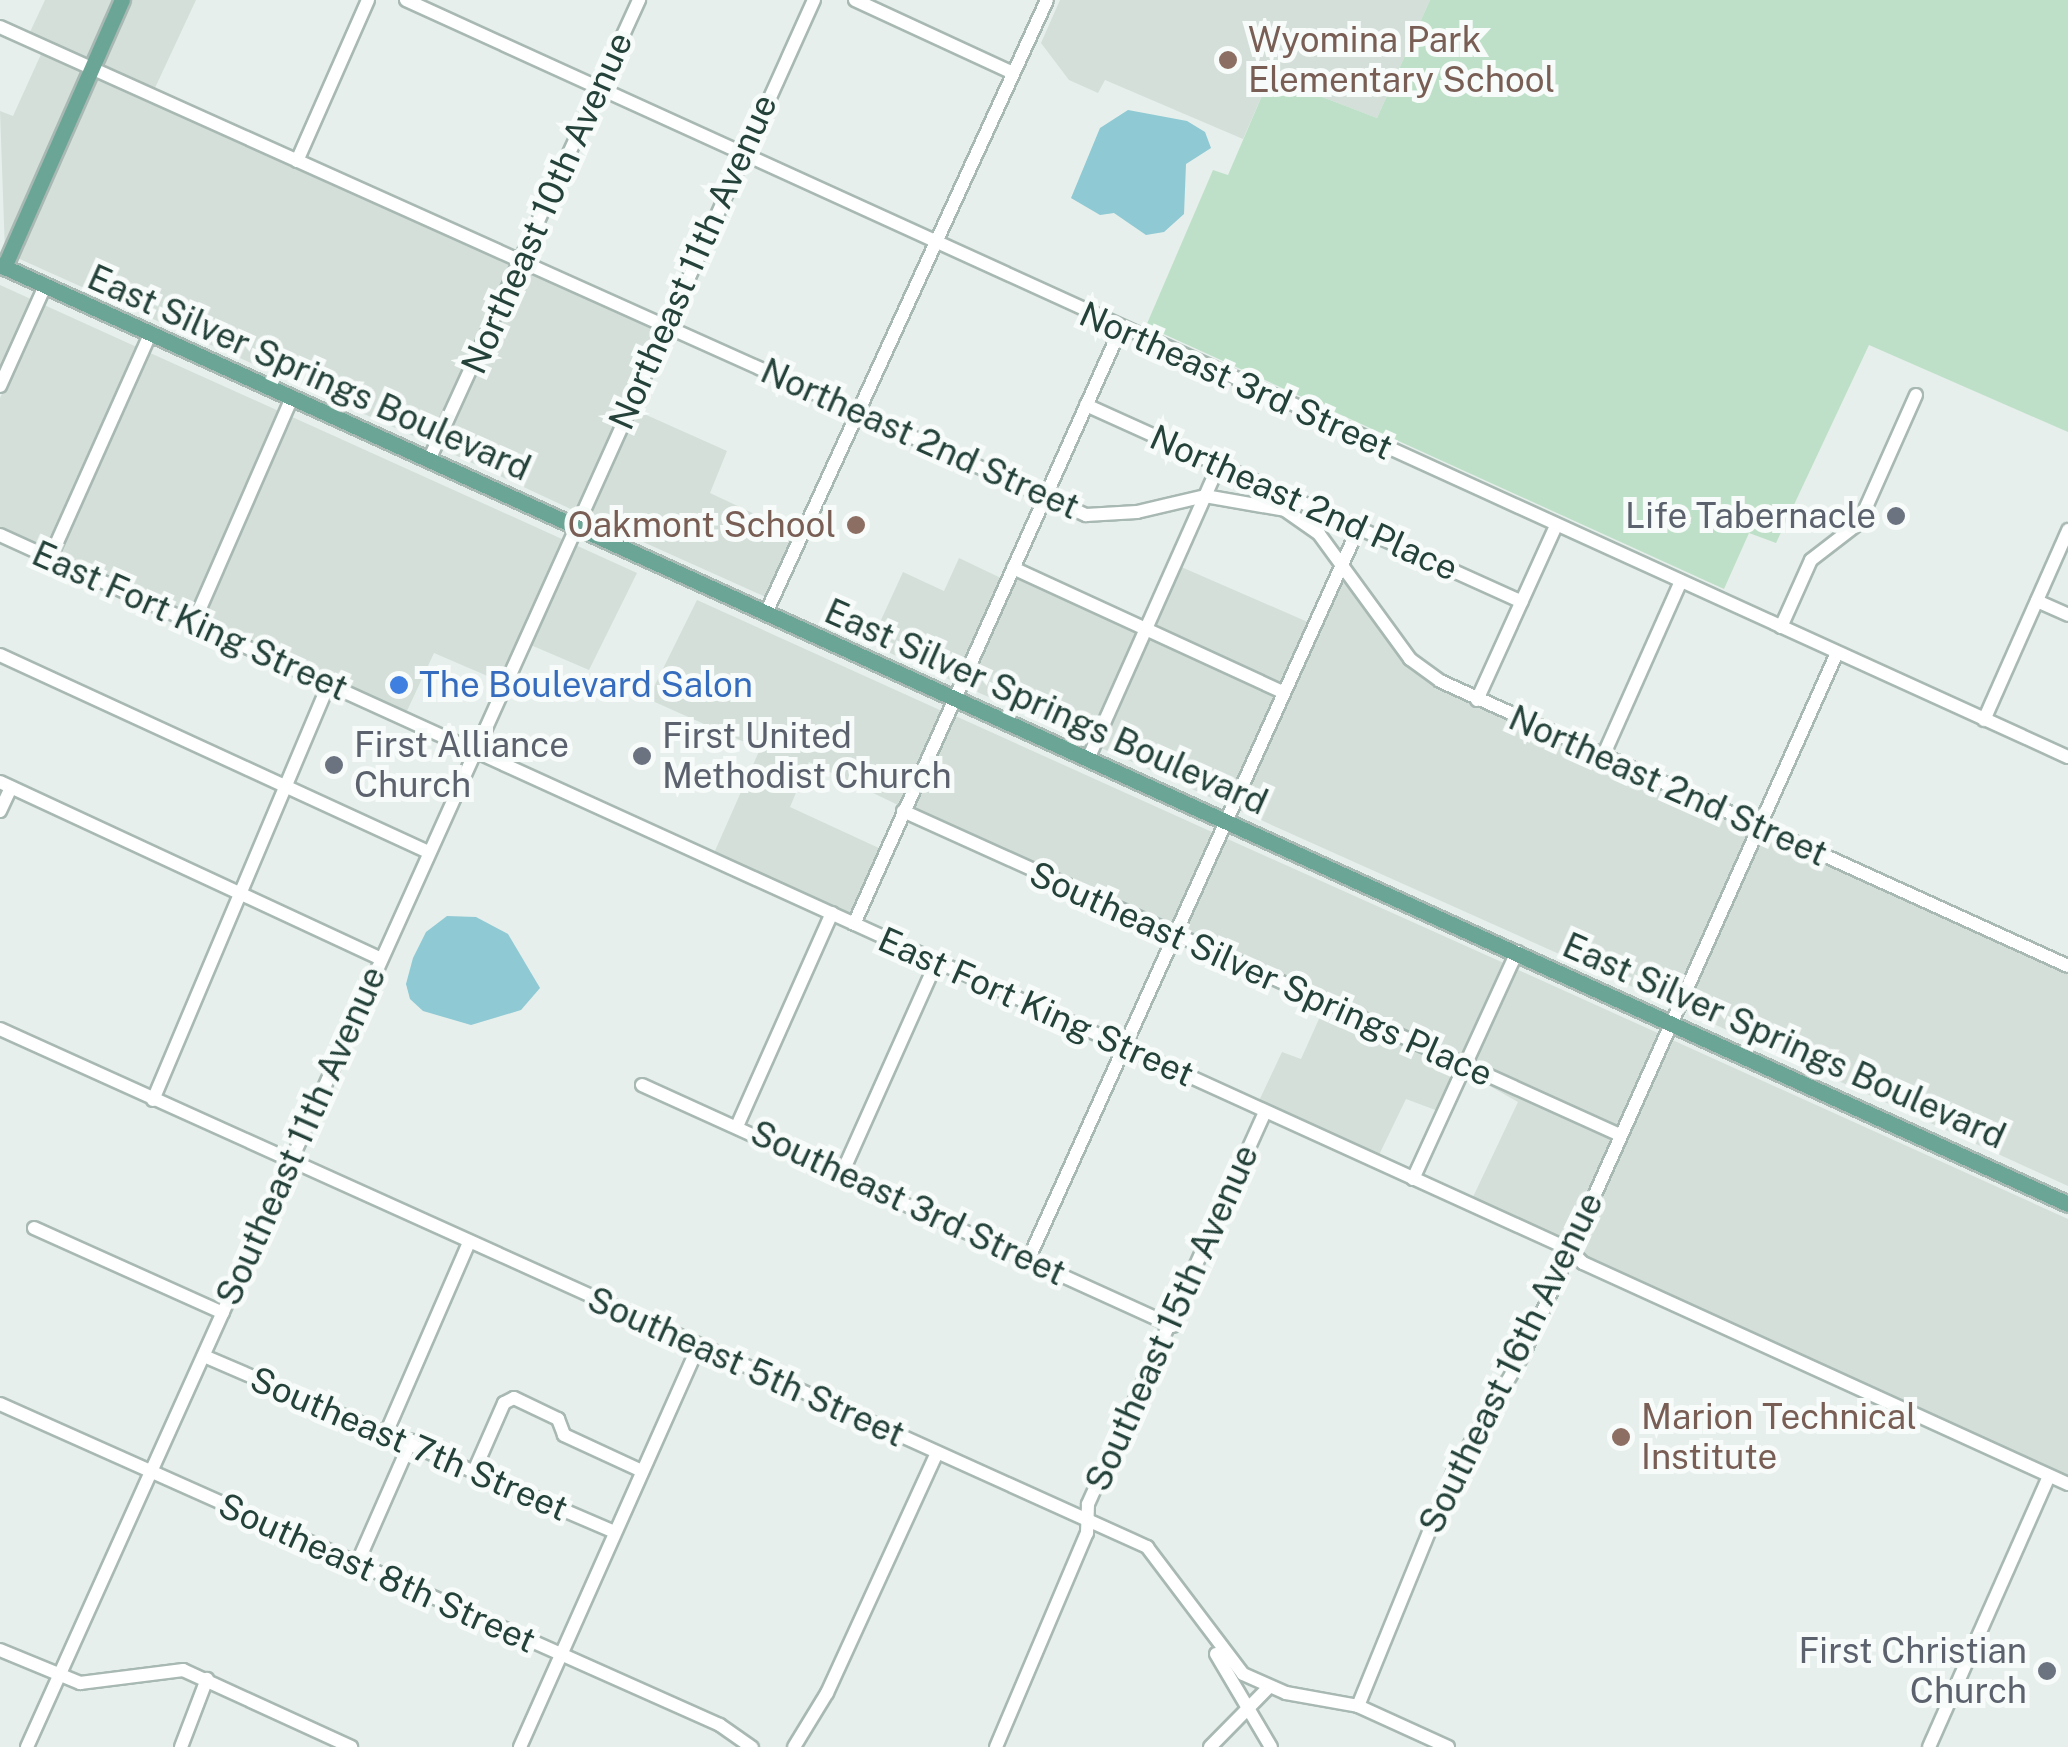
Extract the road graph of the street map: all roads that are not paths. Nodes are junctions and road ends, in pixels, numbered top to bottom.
1 (122, 0) edge
2 (368, 0) edge
3 (406, 0) edge
4 (639, 0) edge
5 (814, 0) edge
6 (855, 0) edge
7 (1046, 0) edge
8 (0, 27) edge
9 (92, 69) junction
10 (1012, 73) junction
11 (599, 88) junction
12 (741, 154) junction
13 (297, 160) junction
14 (934, 245) junction
15 (522, 261) junction
16 (2, 266) edge
17 (45, 286) junction
18 (666, 327) junction
19 (1121, 328) junction
20 (150, 334) junction
21 (0, 386) edge
22 (1916, 395) dead end
23 (292, 398) junction
24 (1086, 404) junction
25 (858, 413) junction
26 (429, 460) junction
27 (1220, 462) junction
28 (1287, 494) junction
29 (1205, 496) junction
30 (1045, 498) junction
31 (1281, 509) junction
32 (574, 525) junction
33 (1556, 526) junction
34 (1360, 527) junction
35 (2068, 530) edge
36 (0, 535) edge
37 (50, 558) junction
38 (1344, 564) junction
39 (1013, 568) junction
40 (1680, 581) junction
41 (2037, 600) junction
42 (1522, 602) junction
43 (766, 613) junction
44 (2068, 615) edge
45 (194, 622) junction
46 (1781, 627) junction
47 (1147, 628) junction
48 (1838, 653) junction
49 (0, 655) edge
50 (329, 684) junction
51 (1282, 692) junction
52 (953, 698) junction
53 (1477, 700) junction
54 (1984, 720) junction
55 (474, 750) junction
56 (1604, 754) junction
57 (2068, 757) edge
58 (1088, 759) junction
59 (6, 784) edge
60 (285, 787) junction
61 (0, 811) edge
62 (903, 811) junction
63 (1223, 820) junction
64 (1759, 826) junction
65 (426, 852) junction
66 (241, 893) junction
67 (832, 913) junction
68 (854, 924) junction
69 (1172, 935) junction
70 (1516, 952) junction
71 (379, 958) junction
72 (937, 961) junction
73 (2068, 966) edge
74 (1670, 1022) junction
75 (0, 1029) edge
76 (1124, 1046) junction
77 (1463, 1066) junction
78 (642, 1085) dead end
79 (153, 1100) junction
80 (1265, 1112) junction
81 (738, 1124) junction
82 (1620, 1135) junction
83 (290, 1161) junction
84 (843, 1171) junction
85 (1413, 1179) junction
86 (2068, 1204) edge
87 (34, 1228) dead end
88 (469, 1242) junction
89 (1570, 1249) junction
90 (1029, 1258) junction
91 (223, 1313) junction
92 (1173, 1326) junction
93 (698, 1345) junction
94 (204, 1356) junction
95 (0, 1404) edge
96 (387, 1431) junction
97 (411, 1441) junction
98 (937, 1453) junction
99 (475, 1469) junction
100 (150, 1471) junction
101 (642, 1471) junction
102 (2049, 1476) junction
103 (2068, 1484) edge
104 (1088, 1522) junction
105 (614, 1532) junction
106 (356, 1566) junction
107 (1212, 1637) junction
108 (0, 1650) edge
109 (561, 1654) junction
110 (59, 1677) junction
111 (206, 1678) junction
112 (1269, 1687) junction
113 (1358, 1706) junction
114 (1249, 1710) junction
115 (28, 1747) edge
116 (181, 1747) edge
117 (351, 1747) edge
118 (520, 1747) edge
119 (752, 1747) edge
120 (794, 1747) edge
121 (996, 1747) edge
122 (1210, 1747) edge
123 (1271, 1747) edge
124 (1448, 1747) edge
125 (1929, 1747) edge

1 - 9 main road
2 - 13 street
3 - 11 street, Northeast 3rd Street
4 - 11 street, Northeast 10th Avenue
5 - 12 street, Northeast 11th Avenue
6 - 10 street
7 - 10 street
8 - 9 street, Northeast 2nd Street
9 - 13 street, Northeast 2nd Street
9 - 16 main road
10 - 14 street
11 - 12 street, Northeast 3rd Street
11 - 15 street, Northeast 10th Avenue
12 - 14 street, Northeast 3rd Street
12 - 18 street, Northeast 11th Avenue
13 - 15 street, Northeast 2nd Street
14 - 19 street, Northeast 3rd Street
14 - 25 street
15 - 18 street, Northeast 2nd Street
15 - 26 street, Northeast 10th Avenue
16 - 17 main road, East Silver Springs Boulevard
17 - 20 main road, East Silver Springs Boulevard
17 - 21 street
18 - 25 street, Northeast 2nd Street
18 - 32 street, Northeast 11th Avenue
19 - 24 street
19 - 33 street, Northeast 3rd Street
20 - 23 main road, East Silver Springs Boulevard
20 - 37 street
22 - 46 street
23 - 26 main road, East Silver Springs Boulevard
23 - 45 street
24 - 27 street, Northeast 2nd Place
24 - 30 street
25 - 30 street, Northeast 2nd Street
25 - 43 street
26 - 32 main road, East Silver Springs Boulevard
27 - 28 street, Northeast 2nd Place
27 - 29 street
28 - 31 street
28 - 34 street, Northeast 2nd Place
29 - 30 street, Northeast 2nd Street
29 - 31 street, Northeast 2nd Street
29 - 47 street
30 - 39 street
31 - 38 street, Northeast 2nd Street
32 - 43 main road, East Silver Springs Boulevard
32 - 55 street, Southeast 11th Avenue
33 - 40 street, Northeast 3rd Street
33 - 42 street
34 - 38 street
34 - 42 street, Northeast 2nd Place
35 - 41 street
36 - 37 street, East Fort King Street
37 - 45 street, East Fort King Street
38 - 51 street
38 - 53 street, Northeast 2nd Street
39 - 47 street
39 - 52 street
40 - 46 street, Northeast 3rd Street
40 - 56 street
41 - 44 street
41 - 54 street
42 - 53 street
43 - 52 main road, East Silver Springs Boulevard
45 - 50 street, East Fort King Street
46 - 48 street, Northeast 3rd Street
47 - 51 street
47 - 58 street
48 - 54 street, Northeast 3rd Street
48 - 64 street, Southeast 16th Avenue
49 - 60 street
50 - 55 street, East Fort King Street
50 - 60 street
51 - 63 street
52 - 58 main road, East Silver Springs Boulevard
52 - 62 street
53 - 56 street, Northeast 2nd Street
54 - 57 street, Northeast 3rd Street
55 - 65 street, Southeast 11th Avenue
55 - 67 street, East Fort King Street
56 - 64 street, Northeast 2nd Street
58 - 63 main road, East Silver Springs Boulevard
59 - 61 street
59 - 66 street
60 - 65 street
60 - 66 street
62 - 68 street
62 - 69 street, Southeast Silver Springs Place
63 - 69 street
63 - 70 main road, East Silver Springs Boulevard
64 - 73 street, Northeast 2nd Street
64 - 74 street, Southeast 16th Avenue
65 - 71 street, Southeast 11th Avenue
66 - 71 street
66 - 79 street
67 - 68 street, East Fort King Street
67 - 81 street
68 - 72 street, East Fort King Street
69 - 76 street
69 - 77 street, Southeast Silver Springs Place
70 - 74 main road, East Silver Springs Boulevard
70 - 77 street
71 - 83 street, Southeast 11th Avenue
72 - 76 street, East Fort King Street
72 - 84 street
74 - 82 street, Southeast 16th Avenue
74 - 86 main road, East Silver Springs Boulevard
75 - 79 street, Southeast 5th Street
76 - 80 street, East Fort King Street
76 - 90 street
77 - 82 street, Southeast Silver Springs Place
77 - 85 street
78 - 81 street, Southeast 3rd Street
79 - 83 street, Southeast 5th Street
80 - 85 street, East Fort King Street
80 - 92 street, Southeast 15th Avenue
81 - 84 street, Southeast 3rd Street
82 - 89 street, Southeast 16th Avenue
83 - 88 street, Southeast 5th Street
83 - 91 street, Southeast 11th Avenue
84 - 90 street, Southeast 3rd Street
85 - 89 street, East Fort King Street
87 - 91 street
88 - 93 street, Southeast 5th Street
88 - 96 street
89 - 102 street, East Fort King Street
89 - 113 street, Southeast 16th Avenue
90 - 92 street, Southeast 3rd Street
91 - 94 street, Southeast 11th Avenue
92 - 104 street, Southeast 15th Avenue
93 - 98 street, Southeast 5th Street
93 - 101 street
94 - 96 street, Southeast 7th Street
94 - 100 street, Southeast 11th Avenue
95 - 100 street, Southeast 8th Street
96 - 97 street, Southeast 7th Street
97 - 99 street, Southeast 7th Street
97 - 106 street
98 - 104 street, Southeast 5th Street
98 - 120 street
99 - 101 street
99 - 105 street, Southeast 7th Street
100 - 106 street, Southeast 8th Street
100 - 110 street, Southeast 11th Avenue
101 - 105 street
102 - 103 street, East Fort King Street
102 - 125 street
104 - 107 street, Southeast 5th Street
104 - 121 street, Southeast 15th Avenue
105 - 109 street
106 - 109 street, Southeast 8th Street
107 - 112 street, Southeast 5th Street
107 - 114 street
108 - 110 street
109 - 118 street
109 - 119 street, Southeast 8th Street
110 - 111 street
110 - 115 street, Southeast 11th Avenue
111 - 116 street
111 - 117 street
112 - 113 street, Southeast 5th Street
112 - 114 street
113 - 124 street, Southeast 5th Street
114 - 122 street
114 - 123 street

